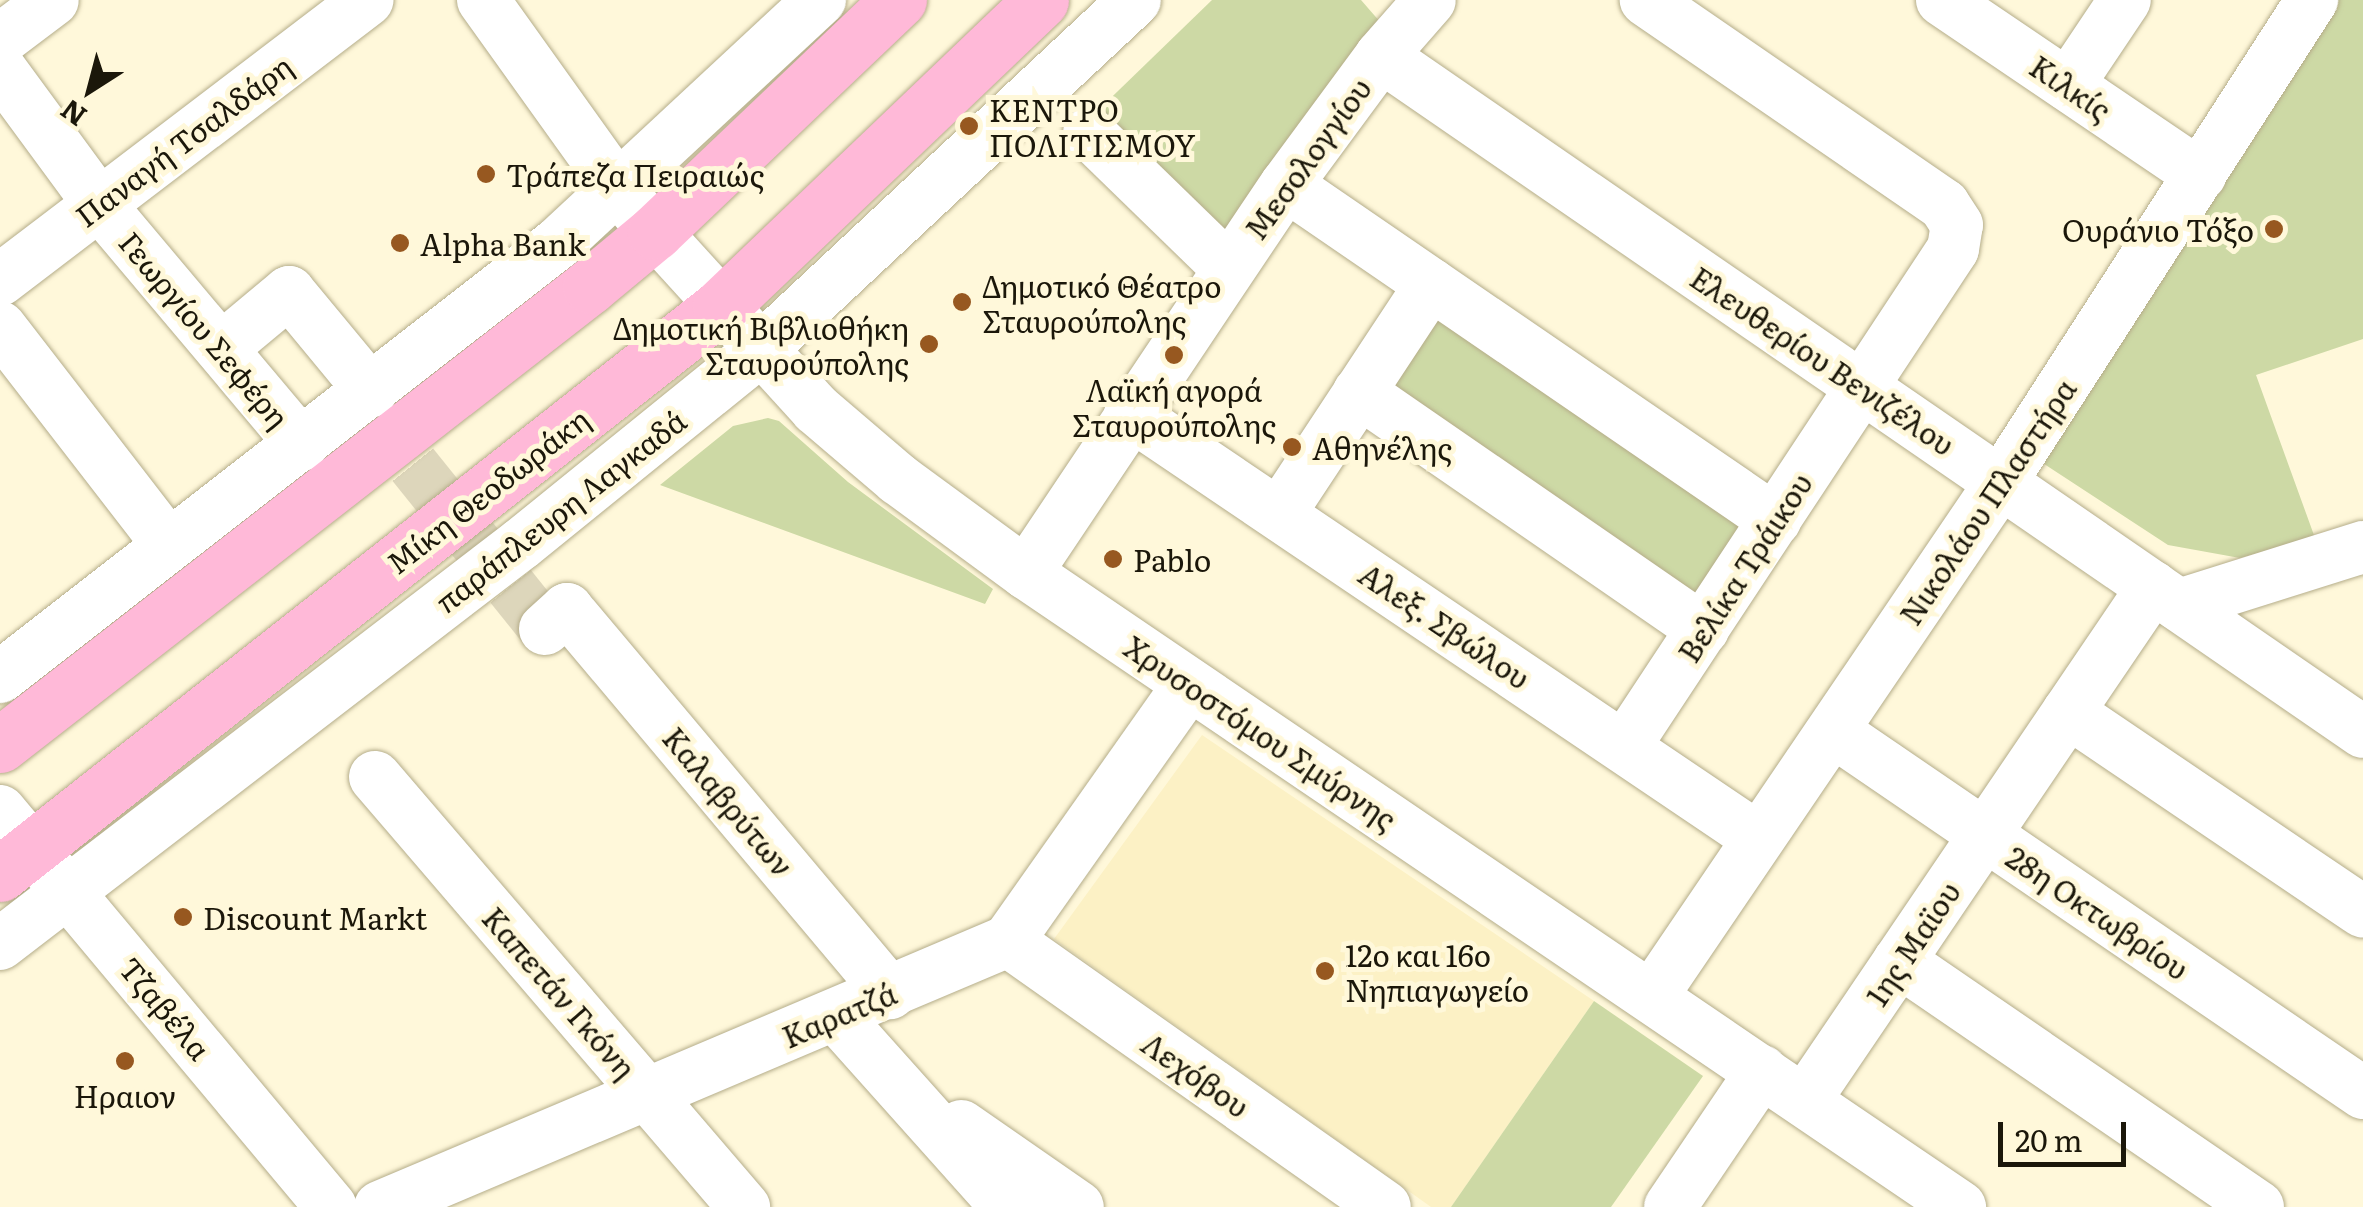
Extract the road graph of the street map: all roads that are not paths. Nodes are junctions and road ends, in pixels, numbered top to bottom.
1 (53, 0) edge
2 (367, 0) edge
3 (483, 0) edge
4 (820, 0) edge
5 (899, 0) edge
6 (1041, 0) edge
7 (1134, 0) edge
8 (1430, 0) edge
9 (1646, 0) edge
10 (1942, 0) edge
11 (2124, 0) edge
12 (2312, 0) edge
13 (0, 40) edge
14 (1381, 56) junction
15 (0, 70) edge
16 (2068, 85) junction
17 (1088, 133) dead end
18 (2200, 175) junction
19 (1286, 185) junction
20 (619, 190) junction
21 (99, 204) junction
22 (655, 232) junction
23 (1228, 268) junction
24 (0, 280) edge
25 (1432, 284) junction
26 (720, 306) junction
27 (0, 327) edge
28 (223, 347) junction
29 (759, 351) junction
30 (1862, 388) junction
31 (372, 391) junction
32 (1359, 392) junction
33 (1130, 414) junction
34 (302, 445) junction
35 (2001, 482) junction
36 (1280, 513) junction
37 (1775, 520) junction
38 (168, 544) junction
39 (2363, 547) edge
40 (1026, 573) junction
41 (2166, 596) junction
42 (556, 619) tunnel mouth
43 (1703, 629) junction
44 (0, 677) edge
45 (1190, 684) junction
46 (2068, 712) junction
47 (1833, 731) junction
48 (2363, 732) edge
49 (0, 746) edge
50 (1625, 746) junction
51 (375, 777) dead end
52 (1985, 834) junction
53 (1758, 838) junction
54 (11, 844) edge
55 (68, 889) junction
56 (2363, 912) edge
57 (1008, 940) junction
58 (0, 944) edge
59 (1899, 961) junction
60 (890, 992) junction
61 (1652, 996) junction
62 (836, 1016) junction
63 (1762, 1071) junction
64 (894, 1080) junction
65 (646, 1093) junction
66 (2363, 1093) edge
67 (1805, 1100) junction
68 (1894, 1189) edge
69 (331, 1207) edge
70 (380, 1207) edge
71 (744, 1207) edge
72 (1007, 1207) edge
73 (1078, 1207) edge
74 (1384, 1207) edge
75 (1670, 1207) edge
76 (1960, 1207) edge
77 (2258, 1207) edge

1 - 13 street
2 - 21 street, Παναγή Τσαλδάρη
3 - 20 street, Χρυσοστόμου Σμύρνης
4 - 20 street
5 - 22 highway
6 - 26 highway, Μίκη Θεοδωράκη
7 - 29 street, παράπλευρη Λαγκαδά
8 - 14 street, Μεσολογγίου
9 - 30 street, Βελίκα Τράικου
10 - 16 street, Κιλκίς
11 - 16 street
12 - 18 street, Νικολάου Πλαστήρα
14 - 19 street, Μεσολογγίου
14 - 30 street, Ελευθερίου Βενιζέλου
15 - 21 street, Γεωργίου Σεφέρη
16 - 18 street, Κιλκίς
17 - 23 street
18 - 35 street, Νικολάου Πλαστήρα
19 - 23 street, Μεσολογγίου
19 - 25 street
20 - 22 street, Χρυσοστόμου Σμύρνης
20 - 31 street
21 - 24 street, Παναγή Τσαλδάρη
21 - 28 street, Γεωργίου Σεφέρη
22 - 26 street, Χρυσοστόμου Σμύρνης
22 - 49 highway
23 - 33 street, Μεσολογγίου
25 - 32 street
25 - 37 street
26 - 29 street, Χρυσοστόμου Σμύρνης
26 - 54 highway, Μίκη Θεοδωράκη
27 - 38 street
28 - 31 street
28 - 34 street, Γεωργίου Σεφέρη
29 - 40 street, Χρυσοστόμου Σμύρνης
29 - 55 street, παράπλευρη Λαγκαδά
30 - 35 street, Ελευθερίου Βενιζέλου
30 - 37 street, Βελίκα Τράικου
31 - 34 street
32 - 36 street
32 - 43 street
33 - 36 street, Αλεξ. Σβώλου
33 - 40 street, Μεσολογγίου
34 - 38 street
35 - 41 street, Ελευθερίου Βενιζέλου
35 - 47 street, Νικολάου Πλαστήρα
36 - 50 street, Αλεξ. Σβώλου
37 - 43 street, Βελίκα Τράικου
38 - 44 street
39 - 41 street
40 - 45 street, Χρυσοστόμου Σμύρνης
41 - 46 street, 1ης Μαϊου
41 - 48 street, Ελευθερίου Βενιζέλου
42 - 60 street, Καλαβρύτων
43 - 50 street, Βελίκα Τράικου
45 - 57 street
45 - 61 street, Χρυσοστόμου Σμύρνης
46 - 52 street, 1ης Μαϊου
46 - 56 street
47 - 52 street, 28η Οκτωβρίου
47 - 53 street, Νικολάου Πλαστήρα
50 - 53 street, Αλεξ. Σβώλου
51 - 65 street, Καπετάν Γκόνη
52 - 59 street, 1ης Μαϊου
52 - 66 street, 28η Οκτωβρίου
53 - 61 street, Νικολάου Πλαστήρα
54 - 55 street, Τζαβέλα
55 - 58 street, παράπλευρη Λαγκαδά
55 - 69 street, Τζαβέλα
57 - 60 street, Καρατζά
57 - 74 street, Λεχόβου
59 - 67 street, 1ης Μαϊου
59 - 77 street
60 - 62 street, Καρατζά
61 - 63 street, Χρυσοστόμου Σμύρνης
62 - 64 street
62 - 65 street, Καρατζά
63 - 67 street, Χρυσοστόμου Σμύρνης
63 - 75 street
64 - 72 street
64 - 73 street
65 - 70 street, Καρατζά
65 - 71 street, Καπετάν Γκόνη
67 - 68 street, Χρυσοστόμου Σμύρνης
68 - 76 street, Χρυσοστόμου Σμύρνης

